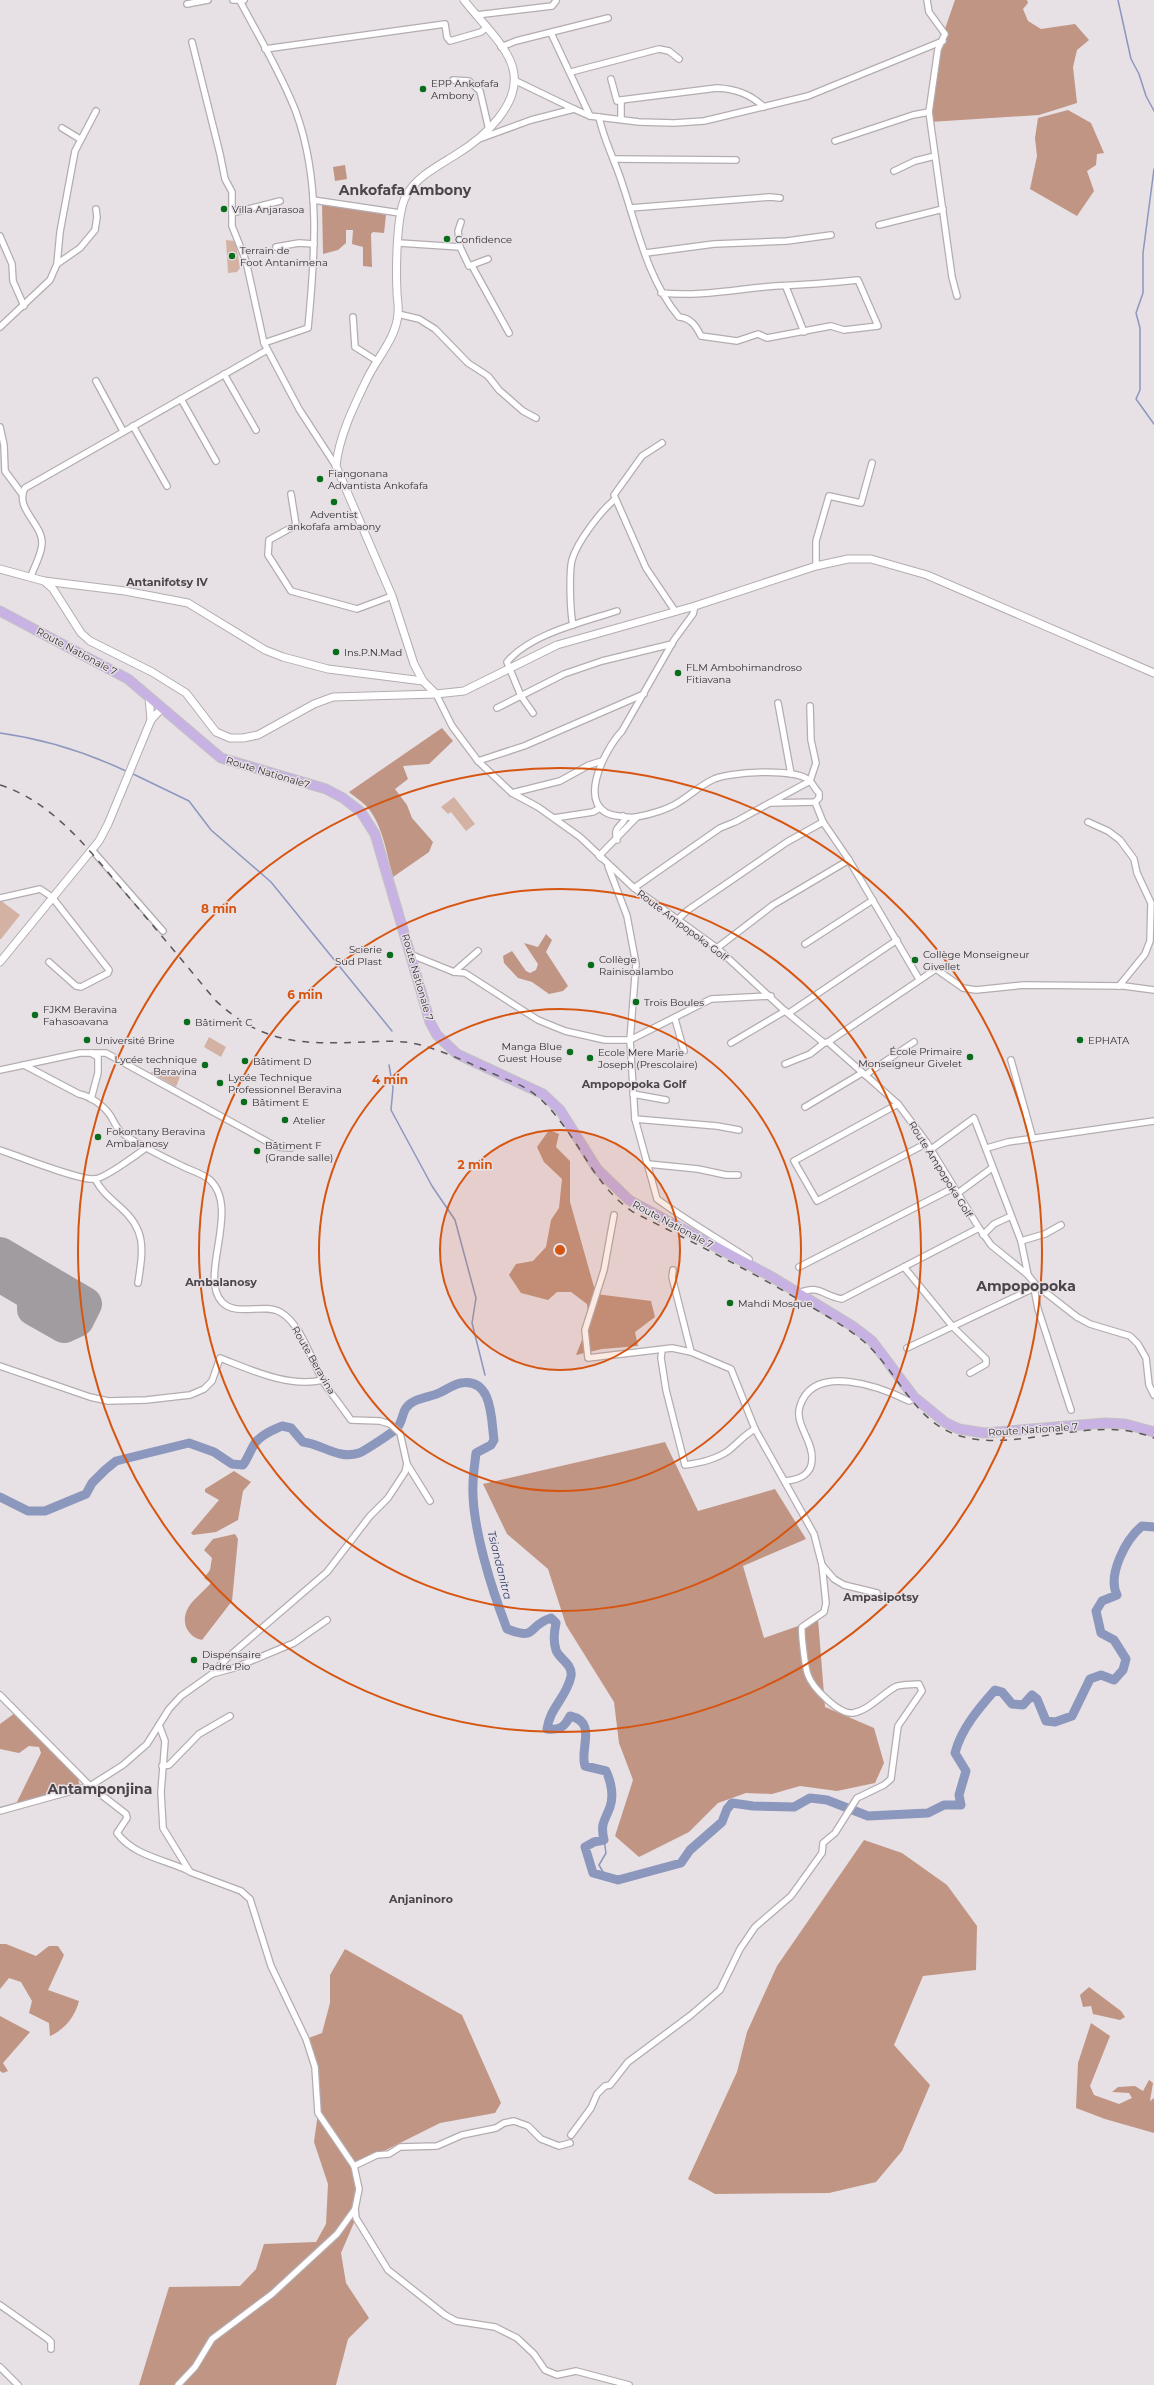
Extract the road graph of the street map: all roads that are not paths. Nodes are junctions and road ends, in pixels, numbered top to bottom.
1 (208, 0) edge
2 (233, 0) edge
3 (242, 0) edge
4 (464, 0) edge
5 (927, 0) edge
6 (556, 1) dead end
7 (187, 4) dead end
8 (476, 15) junction
9 (608, 18) dead end
10 (486, 28) junction
11 (551, 33) junction
12 (942, 41) junction
13 (192, 42) dead end
14 (501, 48) junction
15 (265, 49) junction
16 (679, 59) dead end
17 (571, 72) junction
18 (453, 80) dead end
19 (514, 80) junction
20 (611, 80) dead end
21 (621, 100) junction
22 (764, 107) junction
23 (574, 109) junction
24 (96, 111) dead end
25 (929, 112) junction
26 (590, 116) junction
27 (599, 117) junction
28 (621, 118) junction
29 (62, 128) dead end
30 (489, 130) junction
31 (80, 139) junction
32 (477, 140) junction
33 (835, 141) dead end
34 (935, 156) junction
35 (614, 159) junction
36 (736, 160) dead end
37 (894, 171) dead end
38 (780, 198) dead end
39 (313, 200) junction
40 (280, 201) dead end
41 (96, 208) dead end
42 (630, 208) junction
43 (943, 209) junction
44 (232, 213) junction
45 (400, 213) junction
46 (461, 222) dead end
47 (878, 225) dead end
48 (831, 235) dead end
49 (0, 236) edge
50 (314, 244) junction
51 (399, 244) junction
52 (276, 247) dead end
53 (460, 247) junction
54 (646, 253) junction
55 (488, 258) dead end
56 (57, 264) junction
57 (472, 266) junction
58 (786, 286) junction
59 (661, 293) junction
60 (957, 296) dead end
61 (24, 306) junction
62 (398, 314) junction
63 (353, 317) dead end
64 (0, 328) edge
65 (804, 332) junction
66 (510, 333) dead end
67 (264, 343) junction
68 (267, 350) junction
69 (377, 361) junction
70 (224, 374) junction
71 (96, 381) dead end
72 (181, 399) junction
73 (536, 418) dead end
74 (133, 426) junction
75 (0, 427) edge
76 (256, 430) dead end
77 (123, 431) junction
78 (662, 443) dead end
79 (216, 461) dead end
80 (872, 463) dead end
81 (336, 466) junction
82 (167, 486) dead end
83 (22, 494) junction
84 (291, 494) dead end
85 (614, 500) junction
86 (816, 566) junction
87 (0, 569) edge
88 (31, 576) junction
89 (44, 581) junction
90 (392, 596) junction
91 (695, 606) junction
92 (0, 611) edge
93 (617, 611) dead end
94 (675, 611) junction
95 (573, 625) junction
96 (672, 644) junction
97 (509, 668) junction
98 (1154, 673) edge
99 (423, 681) junction
100 (436, 694) junction
101 (645, 694) junction
102 (521, 696) junction
103 (150, 697) junction
104 (778, 703) dead end
105 (810, 706) dead end
106 (162, 708) junction
107 (497, 708) dead end
108 (533, 713) dead end
109 (151, 720) junction
110 (478, 761) junction
111 (602, 761) junction
112 (791, 774) junction
113 (810, 781) junction
114 (512, 793) junction
115 (815, 802) junction
116 (770, 803) junction
117 (600, 808) junction
118 (361, 812) joint
119 (623, 816) junction
120 (554, 818) junction
121 (636, 818) junction
122 (823, 822) junction
123 (1088, 822) dead end
124 (617, 840) junction
125 (92, 850) junction
126 (599, 856) junction
127 (848, 860) junction
128 (634, 888) junction
129 (52, 896) junction
130 (0, 898) edge
131 (873, 900) junction
132 (678, 919) junction
133 (163, 931) dead end
134 (897, 940) junction
135 (805, 944) dead end
136 (717, 948) junction
137 (478, 951) dead end
138 (412, 955) junction
139 (0, 962) edge
140 (49, 962) dead end
141 (454, 972) junction
142 (920, 979) junction
143 (1119, 986) junction
144 (1154, 990) edge
145 (771, 996) junction
146 (787, 1012) junction
147 (675, 1019) junction
148 (630, 1040) junction
149 (826, 1042) junction
150 (914, 1042) dead end
151 (731, 1043) dead end
152 (684, 1051) dead end
153 (91, 1053) junction
154 (1011, 1060) dead end
155 (785, 1064) dead end
156 (24, 1065) junction
157 (0, 1070) edge
158 (864, 1074) junction
159 (633, 1094) junction
160 (91, 1099) junction
161 (666, 1100) dead end
162 (898, 1104) junction
163 (805, 1107) dead end
164 (635, 1119) junction
165 (1154, 1121) edge
166 (739, 1130) dead end
167 (1033, 1139) junction
168 (927, 1143) junction
169 (148, 1147) junction
170 (291, 1148) dead end
171 (987, 1148) junction
172 (0, 1150) edge
173 (930, 1150) junction
174 (648, 1164) junction
175 (992, 1168) junction
176 (738, 1175) dead end
177 (95, 1179) junction
178 (954, 1188) junction
179 (958, 1193) junction
180 (614, 1215) dead end
181 (1010, 1216) junction
182 (1061, 1225) dead end
183 (979, 1228) junction
184 (983, 1235) junction
185 (1021, 1241) junction
186 (748, 1265) junction
187 (799, 1267) dead end
188 (904, 1267) junction
189 (673, 1270) dead end
190 (1028, 1275) junction
191 (138, 1283) dead end
192 (1035, 1287) junction
193 (799, 1293) junction
194 (953, 1327) junction
195 (908, 1348) dead end
196 (662, 1350) junction
197 (691, 1352) junction
198 (0, 1366) edge
199 (970, 1373) dead end
200 (323, 1380) junction
201 (1154, 1395) edge
202 (914, 1397) junction
203 (1071, 1410) dead end
204 (755, 1429) junction
205 (1151, 1431) edge
206 (407, 1464) junction
207 (785, 1481) junction
208 (430, 1501) dead end
209 (822, 1565) junction
210 (877, 1593) dead end
211 (327, 1620) dead end
212 (227, 1658) junction
213 (234, 1668) junction
214 (212, 1674) junction
215 (0, 1695) edge
216 (230, 1716) dead end
217 (159, 1725) junction
218 (162, 1766) junction
219 (90, 1786) junction
220 (0, 1811) edge
221 (190, 1872) junction
222 (571, 2135) dead end
223 (570, 2143) dead end
224 (354, 2166) junction
225 (355, 2209) junction
226 (0, 2305) edge
227 (52, 2349) dead end
228 (0, 2367) edge
229 (18, 2385) edge
230 (178, 2385) edge
231 (629, 2385) edge

1 - 7 street
2 - 3 street
3 - 15 street
4 - 8 street
5 - 12 street
6 - 8 street
8 - 10 street
9 - 11 street
10 - 14 street
10 - 15 street
11 - 14 street
11 - 17 street
12 - 22 street
12 - 25 street
13 - 44 street
14 - 19 street
15 - 39 street
16 - 17 street
17 - 26 street
18 - 30 street
19 - 23 street
19 - 30 street
20 - 21 street
21 - 22 street
21 - 28 street
22 - 28 street
23 - 26 street
23 - 32 street
24 - 31 street
25 - 33 street
25 - 34 street
26 - 27 street
27 - 28 street
27 - 35 street
29 - 31 street
30 - 32 street
31 - 56 street
32 - 45 street
34 - 37 street
34 - 43 street
35 - 36 street
35 - 42 street
38 - 42 street
39 - 45 street
39 - 50 street
40 - 44 street
41 - 56 street
42 - 54 street
43 - 47 street
43 - 60 street
44 - 67 street
45 - 51 street
46 - 53 street
48 - 54 street
49 - 61 street
50 - 52 street
50 - 67 street
51 - 53 street
51 - 62 street
53 - 57 street
54 - 59 street
55 - 57 street
56 - 61 street
57 - 66 street
58 - 59 street
58 - 65 street
58 - 65 street
59 - 65 street
61 - 64 street
62 - 69 street
62 - 73 street
63 - 69 street
67 - 68 street
68 - 70 street
68 - 81 street
69 - 81 street
70 - 72 street
70 - 76 street
71 - 77 street
72 - 74 street
72 - 79 street
74 - 77 street
74 - 82 street
75 - 83 street
77 - 83 street
78 - 85 street
80 - 86 street
81 - 90 street
83 - 88 street
84 - 90 street
85 - 94 street
85 - 95 street
86 - 91 street
86 - 98 street
87 - 88 street
88 - 89 street
89 - 99 street
89 - 100 street
90 - 99 street
91 - 94 street
91 - 96 street
92 - 103 main road, Route Nationale 7
93 - 95 street
94 - 97 street
95 - 97 street
96 - 101 street
96 - 102 street
97 - 100 street
97 - 102 street
99 - 100 street
100 - 110 street
101 - 110 street
101 - 111 street
102 - 107 street
102 - 108 street
103 - 106 main road, Route Nationale 7
103 - 109 street
104 - 112 street
105 - 113 street
106 - 109 street
106 - 118 main road, Route Nationale7
109 - 125 street
110 - 114 street
111 - 114 street
111 - 117 street
112 - 113 street
112 - 121 street
113 - 115 street
113 - 116 street
114 - 120 street
115 - 116 street
115 - 122 street
116 - 128 street
117 - 119 street
117 - 120 street
118 - 138 main road, Route Nationale 7
119 - 121 street
119 - 124 street
120 - 126 street
121 - 124 street
122 - 127 street
122 - 132 street
123 - 143 street
124 - 126 street
125 - 129 street
125 - 133 street
126 - 128 street, Route Ampopoka Golf
126 - 148 street, Route Ampopoka Golf
127 - 131 street
127 - 136 street
128 - 132 street, Route Ampopoka Golf
129 - 130 street
129 - 139 street
129 - 140 street
131 - 134 street
131 - 135 street
132 - 136 street, Route Ampopoka Golf
134 - 142 street
134 - 146 street
136 - 145 street, Route Ampopoka Golf
137 - 141 street
138 - 141 street
138 - 186 main road, Route Nationale 7
141 - 148 street
142 - 143 street
142 - 149 street
143 - 144 street
145 - 146 street, Route Ampopoka Golf
145 - 147 street
146 - 149 street, Route Ampopoka Golf
146 - 151 street
147 - 148 street
147 - 152 street
148 - 159 street, Route Ampopoka Golf
149 - 155 street
149 - 158 street, Route Ampopoka Golf
150 - 158 street
153 - 156 street
153 - 160 street
153 - 170 street
154 - 167 street
156 - 157 street
156 - 160 street, Route Beravina
158 - 162 street, Route Ampopoka Golf
158 - 163 street
159 - 161 street
159 - 164 street, Route Ampopoka Golf
160 - 169 street, Route Beravina
162 - 168 street, Route Ampopoka Golf
162 - 168 street
164 - 166 street
164 - 174 street, Route Ampopoka Golf
165 - 167 street
167 - 171 street
168 - 173 street, Route Ampopoka Golf
169 - 177 street
169 - 200 street, Route Beravina
171 - 173 street
171 - 175 street
172 - 177 street
173 - 178 street, Route Ampopoka Golf
174 - 176 street
174 - 186 street, Route Ampopoka Golf
175 - 179 street
175 - 181 street
177 - 191 street
178 - 179 street, Route Ampopoka Golf
178 - 187 street
179 - 183 street, Route Ampopoka Golf
180 - 196 street
181 - 184 street
181 - 185 street
182 - 185 street
183 - 184 street, Route Ampopoka Golf
183 - 188 street
184 - 190 street, Route Ampopoka Golf
185 - 190 street
186 - 193 main road, Route Nationale 7
188 - 193 street
188 - 194 street
189 - 197 street
190 - 192 street, Route Ampopoka Golf
192 - 194 street
192 - 201 street, Route Ampopoka Golf
192 - 203 street
193 - 202 main road, Route Nationale 7
194 - 195 street
194 - 199 street
196 - 197 street
196 - 204 street
197 - 204 street
198 - 200 street
200 - 206 street, Route Beravina
202 - 205 main road, Route Nationale 7
202 - 207 street
204 - 207 street
206 - 208 street
206 - 212 street
207 - 209 street
209 - 210 street
209 - 222 street
211 - 213 street
212 - 213 street
212 - 214 street
213 - 214 street
214 - 217 street
215 - 219 street
216 - 218 street
217 - 218 street
217 - 219 street
218 - 221 street
219 - 220 street
219 - 221 street
221 - 224 street
223 - 224 street
224 - 225 street
225 - 230 street
225 - 231 street
226 - 227 street
228 - 229 street

